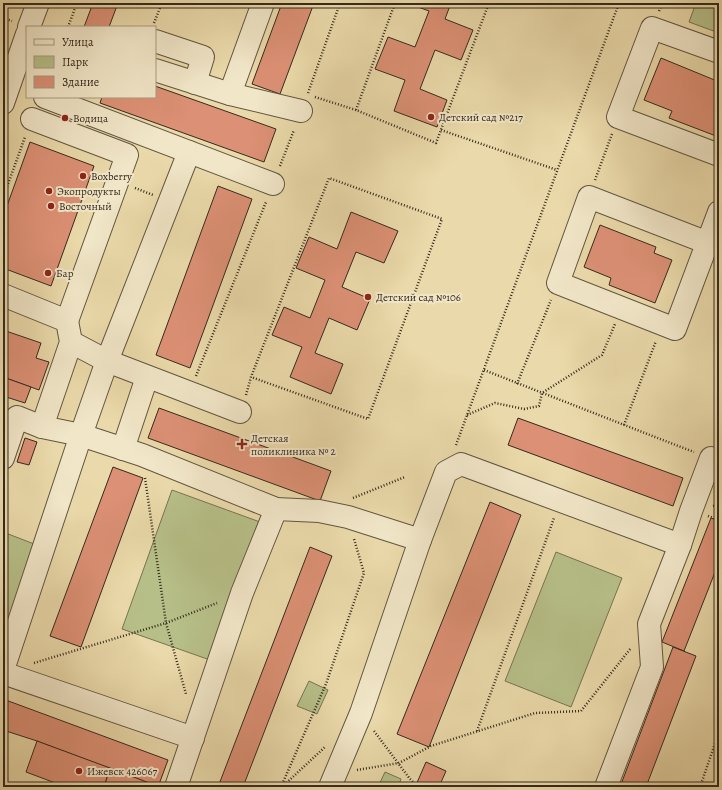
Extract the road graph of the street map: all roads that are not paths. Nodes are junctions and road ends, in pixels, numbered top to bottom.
1 (263, 3) edge
2 (156, 41) edge
3 (26, 49) edge
4 (719, 52) edge
5 (156, 70) edge
6 (195, 83) junction
7 (13, 92) edge
8 (230, 94) junction
9 (51, 98) edge
10 (304, 103) road end
11 (84, 104) edge
12 (32, 119) road end
13 (109, 122) junction
14 (100, 145) junction
15 (189, 152) junction
16 (719, 155) edge
17 (273, 184) dead end
18 (719, 212) edge
19 (708, 243) junction
20 (3, 295) edge
21 (67, 321) junction
22 (71, 342) junction
23 (107, 361) junction
24 (147, 377) junction
25 (240, 412) road end
26 (42, 428) junction
27 (81, 435) junction
28 (132, 452) junction
29 (3, 458) edge
30 (711, 458) road end
31 (276, 509) junction
32 (420, 540) junction
33 (680, 545) junction
34 (3, 670) edge
35 (3, 673) edge
36 (193, 738) junction
37 (332, 781) edge
38 (176, 787) edge
39 (606, 787) edge

1 - 8 street
2 - 6 street
3 - 7 street
4 - 16 street
5 - 6 street
6 - 8 street
8 - 10 street
9 - 11 street
11 - 13 street
12 - 14 street
13 - 14 street
13 - 15 street
14 - 21 street
15 - 17 street
15 - 23 street
18 - 19 street
19 - 19 street
20 - 21 street
21 - 22 street
22 - 23 street
22 - 26 street
23 - 24 street
23 - 27 street
24 - 25 street
24 - 28 street
26 - 27 street
26 - 29 street
27 - 28 street
27 - 34 street
28 - 31 street
30 - 33 street
31 - 32 street
31 - 36 street
32 - 33 street
32 - 37 street
33 - 39 street
35 - 36 street
36 - 38 street

